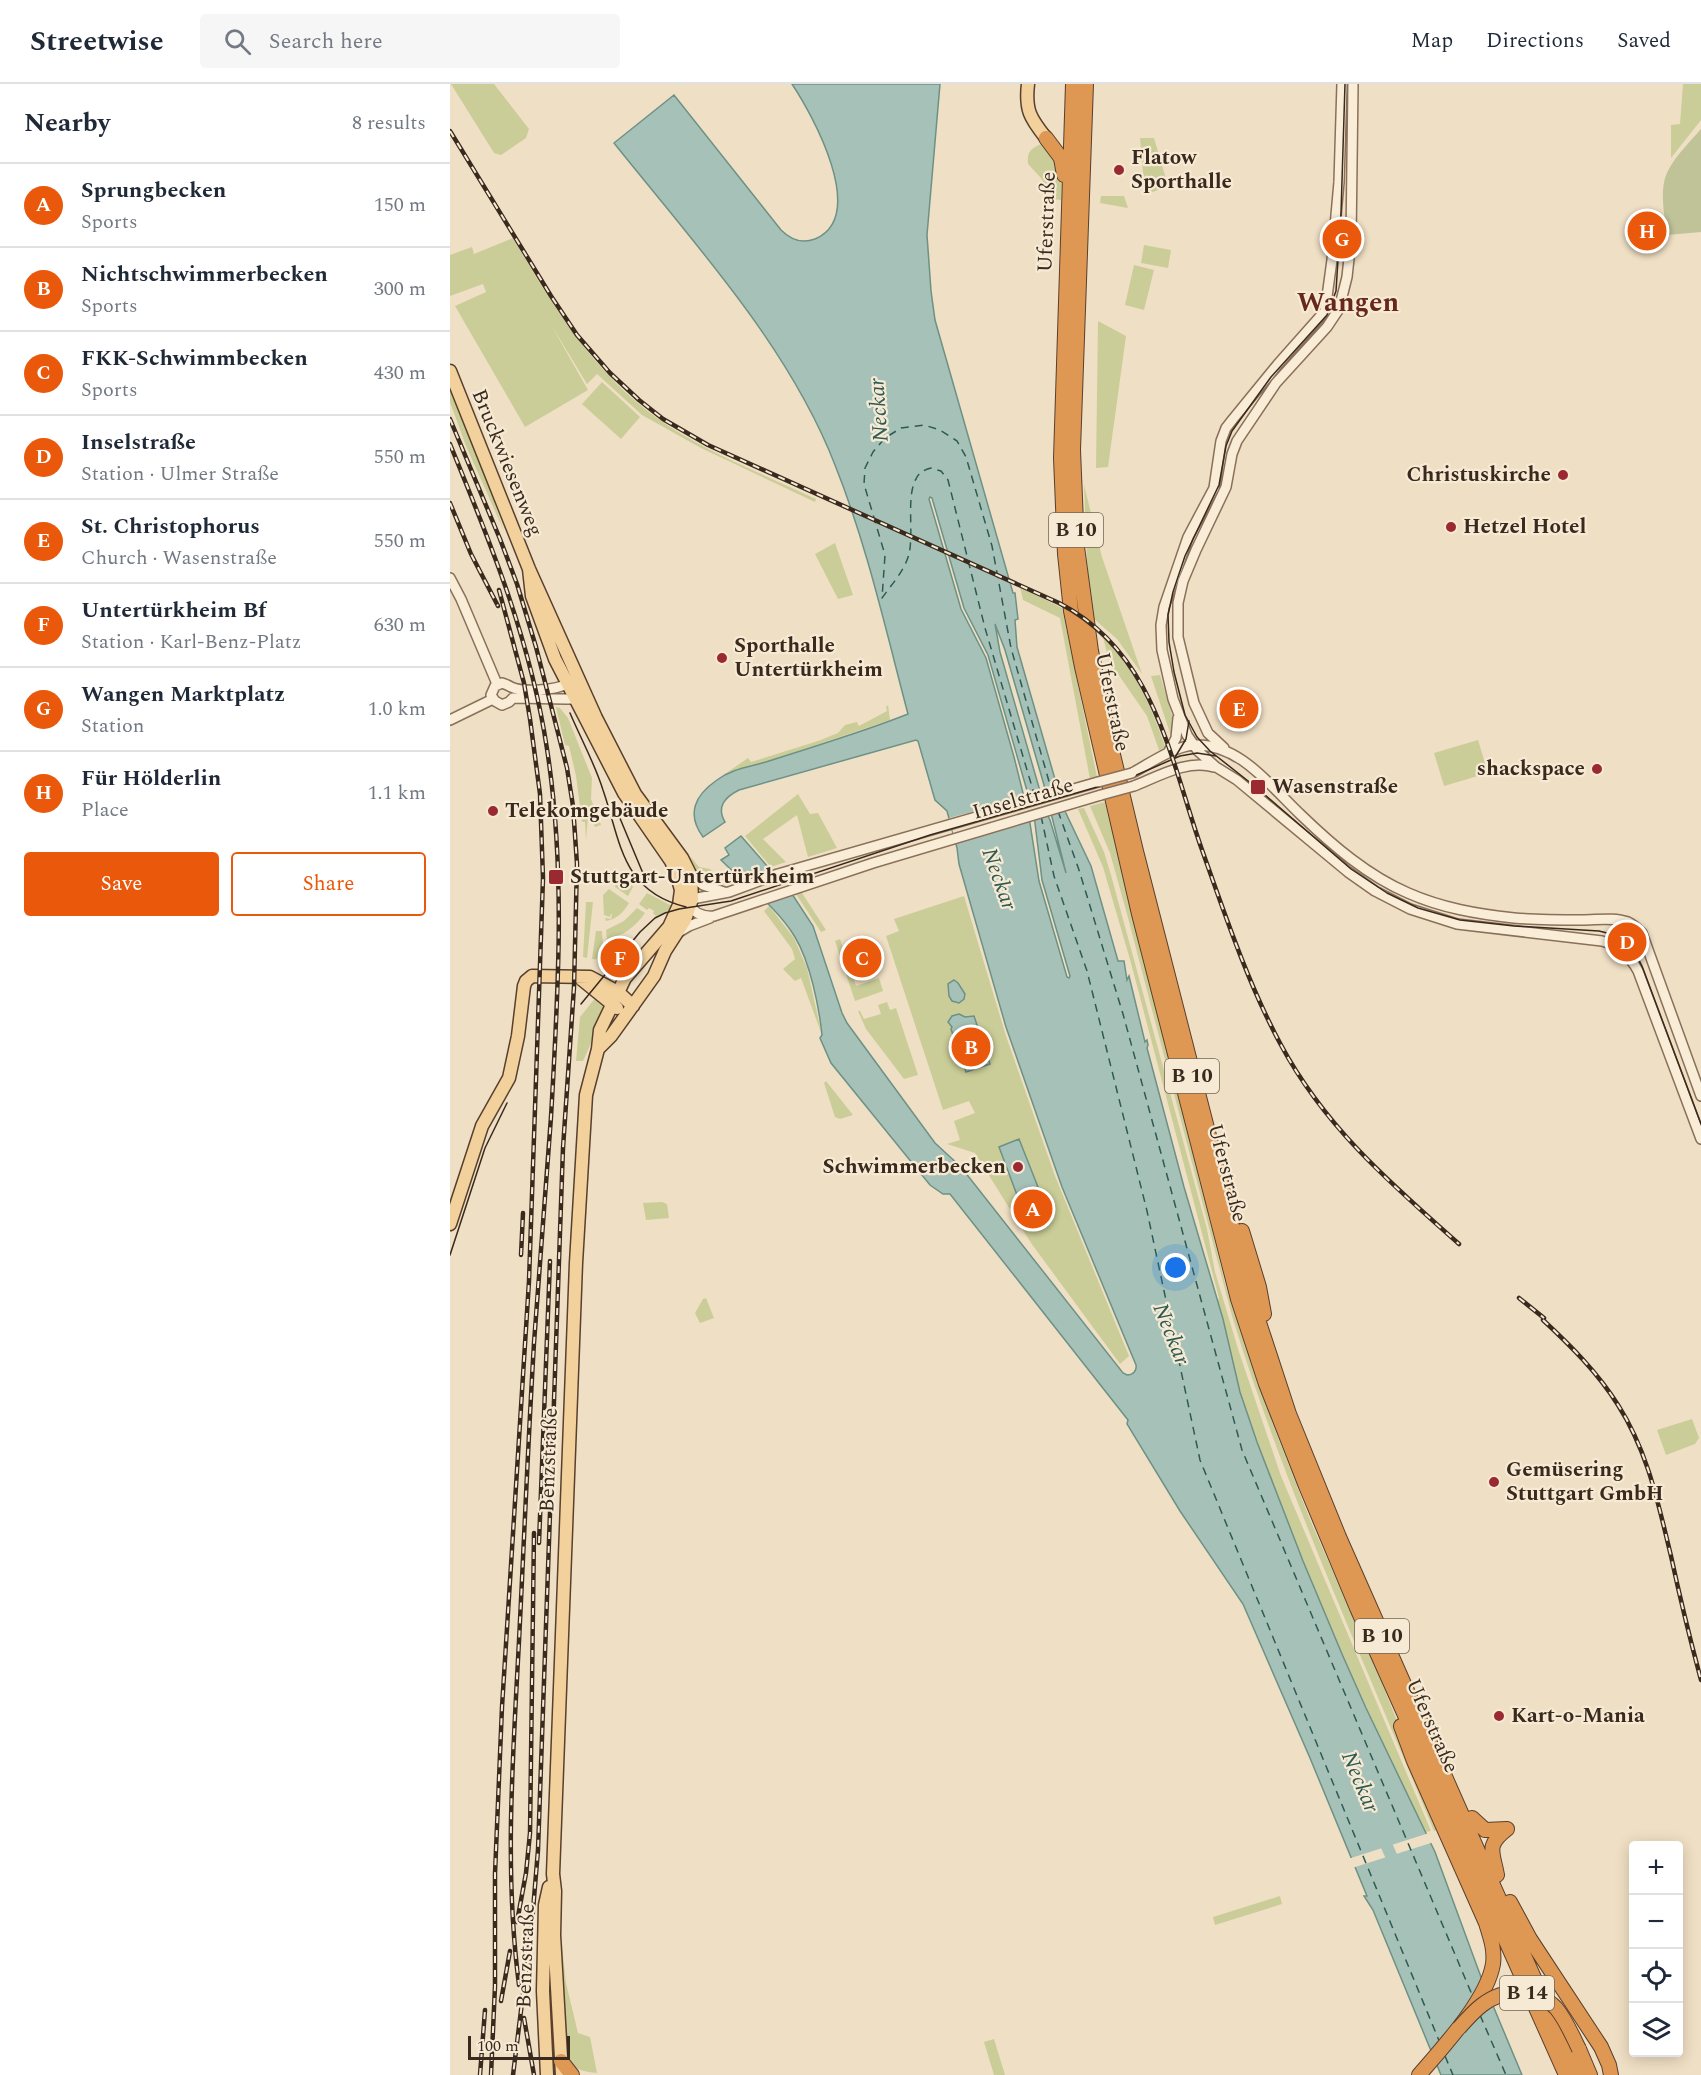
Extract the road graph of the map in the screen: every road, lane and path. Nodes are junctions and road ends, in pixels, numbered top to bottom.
1 (1028, 84) edge
2 (1073, 84) edge
3 (1086, 84) edge
4 (1342, 84) edge
5 (1353, 84) edge
6 (1046, 138) joint
7 (1069, 190) junction
8 (450, 371) edge
9 (450, 578) edge
10 (497, 684) junction
11 (511, 687) junction
12 (577, 690) junction
13 (513, 698) junction
14 (492, 699) junction
15 (1178, 716) junction
16 (450, 720) edge
17 (1204, 728) junction
18 (1197, 747) junction
19 (1228, 751) junction
20 (1168, 753) junction
21 (1188, 765) junction
22 (1216, 767) junction
23 (844, 856) junction
24 (840, 874) junction
25 (677, 875) junction
26 (691, 876) junction
27 (729, 892) junction
28 (690, 903) junction
29 (676, 913) junction
30 (712, 916) junction
31 (677, 934) junction
32 (615, 998) junction
33 (633, 1006) junction
34 (624, 1016) junction
35 (598, 1049) junction
36 (1701, 1096) edge
37 (1701, 1139) edge
38 (1221, 1184) junction
39 (450, 1224) edge
40 (1398, 1699) junction
41 (1472, 1818) junction
42 (553, 1874) junction
43 (1497, 1875) junction
44 (1459, 2028) junction
45 (562, 2068) edge
46 (547, 2075) edge
47 (572, 2075) edge
48 (1419, 2075) edge
49 (1566, 2075) edge
50 (1577, 2075) edge
51 (1590, 2075) edge
52 (1611, 2075) edge

1 - 6 main road
2 - 7 highway, Uferstraße / B 10
3 - 38 highway, Uferstraße / B 10
4 - 15 street
5 - 17 street
6 - 7 highway, B 10
7 - 40 highway, Uferstraße / B 10
8 - 12 main road, Bruckwiesenweg
9 - 10 street
10 - 11 street
10 - 14 street
11 - 12 street
11 - 13 street
12 - 13 street
12 - 25 main road
12 - 26 main road
13 - 14 street
14 - 16 street
15 - 18 street
15 - 20 street
17 - 18 street
17 - 19 street
18 - 19 street, Inselstraße
18 - 20 street, Inselstraße
18 - 21 street
18 - 22 street
19 - 36 street, Inselstraße
20 - 23 street, Inselstraße, bridge
21 - 22 street, Inselstraße
21 - 24 street, Inselstraße, bridge
22 - 37 street
23 - 24 street
23 - 27 street, Inselstraße
24 - 30 street, Inselstraße
25 - 28 street
25 - 29 main road
26 - 27 street
26 - 28 main road
27 - 28 street, Inselstraße
27 - 30 street
28 - 29 main road, Benzstraße
28 - 30 street
28 - 31 main road, Benzstraße
29 - 32 main road, Benzstraße
30 - 31 street, Inselstraße
31 - 33 main road, Benzstraße
32 - 33 main road
32 - 34 main road
32 - 35 main road, Benzstraße
32 - 39 main road
33 - 34 main road, Benzstraße
34 - 35 main road, Benzstraße
35 - 42 main road, Benzstraße
38 - 41 highway
38 - 50 highway, Uferstraße / B 10
40 - 44 highway, B 14, bridge
40 - 49 highway, Uferstraße / B 10
41 - 43 highway
41 - 43 highway
42 - 45 main road, Benzstraße
42 - 46 main road, Benzstraße
43 - 52 highway
44 - 48 highway, B 14
44 - 51 highway, B 14, bridge
45 - 47 highway

